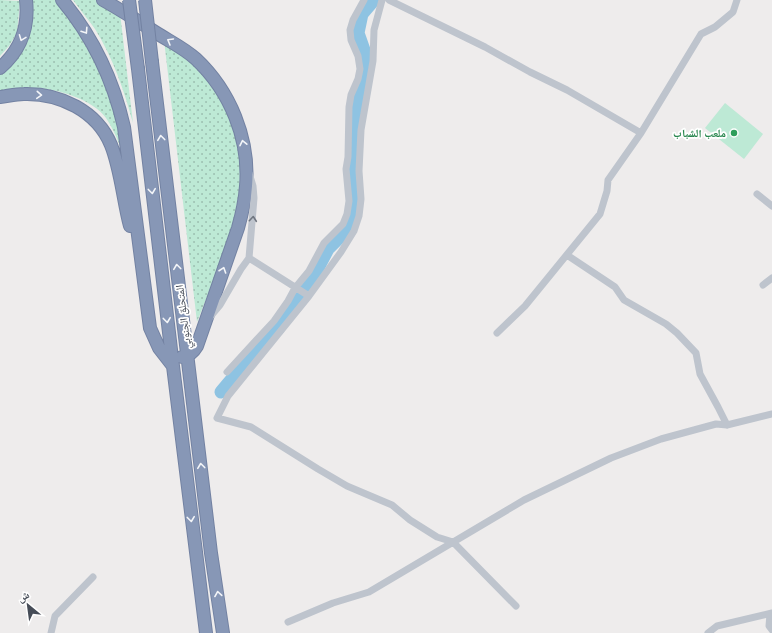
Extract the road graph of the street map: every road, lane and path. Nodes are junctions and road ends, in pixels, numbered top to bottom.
1 (26, 0) edge
2 (62, 0) edge
3 (103, 0) edge
4 (129, 0) edge
5 (145, 0) edge
6 (364, 0) edge
7 (382, 0) edge
8 (389, 0) edge
9 (737, 0) edge
10 (0, 68) edge
11 (0, 97) edge
12 (641, 134) junction
13 (247, 169) junction
14 (757, 194) dead end
15 (772, 206) edge
16 (140, 252) junction
17 (567, 255) junction
18 (249, 258) junction
19 (772, 278) edge
20 (763, 285) dead end
21 (295, 288) junction
22 (309, 296) junction
23 (205, 321) junction
24 (497, 333) dead end
25 (187, 356) junction
26 (172, 362) junction
27 (227, 372) dead end
28 (772, 414) edge
29 (727, 425) junction
30 (453, 542) junction
31 (93, 577) dead end
32 (516, 606) dead end
33 (771, 614) edge
34 (288, 622) dead end
35 (772, 630) edge
36 (51, 633) edge
37 (206, 633) edge
38 (223, 633) edge
39 (708, 633) edge

1 -> 10 highway
2 -> 16 highway
13 -> 3 highway
4 -> 26 highway, المتحلق الجنوبي, bridge
25 -> 5 highway, المتحلق الجنوبي, bridge
6 - 21 street
7 - 22 street
8 - 12 street
9 - 12 street
11 -> 16 highway
12 - 17 street
18 -> 13 street
23 -> 13 highway
14 - 15 street
16 - 26 highway
17 - 24 street
17 - 29 street
18 - 21 street
18 - 23 street
19 - 20 street
21 - 22 street
21 - 27 street
22 - 30 street
23 - 25 highway
25 - 26 highway
38 -> 25 highway, المتحلق الجنوبي
26 -> 37 highway, المتحلق الجنوبي
28 - 29 street
29 - 30 street
30 - 32 street
30 - 34 street
31 - 36 street
33 - 35 street
33 - 39 street

